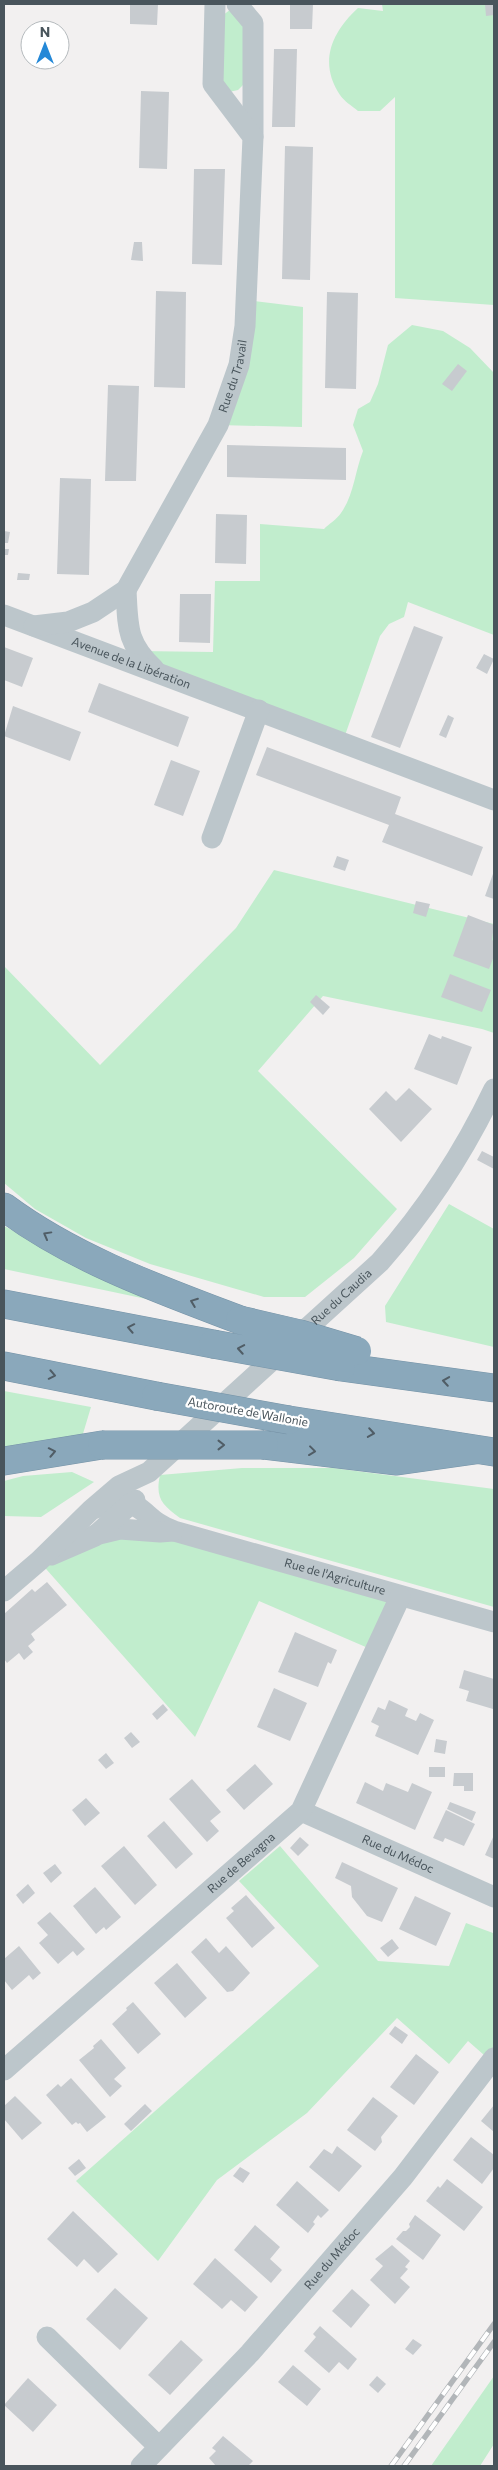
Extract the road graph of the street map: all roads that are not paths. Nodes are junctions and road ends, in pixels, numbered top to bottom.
1 (215, 4) edge
2 (237, 4) edge
3 (253, 137) junction
4 (126, 590) junction
5 (4, 615) edge
6 (34, 626) junction
7 (158, 672) junction
8 (259, 710) junction
9 (494, 800) edge
10 (212, 838) dead end
11 (494, 1089) edge
12 (4, 1207) edge
13 (4, 1304) edge
14 (349, 1359) junction
15 (4, 1366) edge
16 (494, 1388) edge
17 (485, 1451) edge
18 (4, 1462) edge
19 (147, 1479) junction
20 (122, 1508) junction
21 (91, 1510) joint
22 (156, 1520) junction
23 (174, 1531) junction
24 (39, 1561) junction
25 (4, 1591) edge
26 (400, 1597) junction
27 (494, 1622) edge
28 (301, 1811) junction
29 (494, 1897) edge
30 (494, 2058) edge
31 (4, 2070) edge
32 (47, 2337) dead end
33 (159, 2447) junction
34 (141, 2466) edge

1 - 3 street
2 - 3 street, Rue du Travail
3 - 4 street, Rue du Travail
4 - 6 street, Rue du Travail
4 - 7 street
5 - 6 street, Avenue de la Libération
6 - 7 street, Avenue de la Libération
7 - 8 street, Avenue de la Libération
8 - 9 street, Avenue de la Libération
8 - 10 street
11 - 19 street, Rue du Caudia
14 -> 12 highway, bridge
14 -> 13 highway, bridge
16 -> 14 highway
15 -> 17 highway, Autoroute de Wallonie, bridge
18 -> 17 highway, bridge
19 - 20 street, Rue du Caudia
19 - 22 street
20 - 21 street, Rue de l'Agriculture
20 - 22 street, Rue de l'Agriculture
20 - 23 street, Rue de l'Agriculture
20 - 24 street, Rue du Caudia
21 - 24 street, Rue du Caudia
22 - 23 street, Rue de l'Agriculture
23 - 26 street, Rue de l'Agriculture
24 - 25 street, Rue du Caudia
26 - 27 street, Rue de l'Agriculture
26 - 28 street, Rue de Bevagna
28 - 29 street, Rue du Médoc
28 - 31 street, Rue de Bevagna
30 - 33 street, Rue du Médoc
32 - 33 street
33 - 34 street, Rue du Médoc

